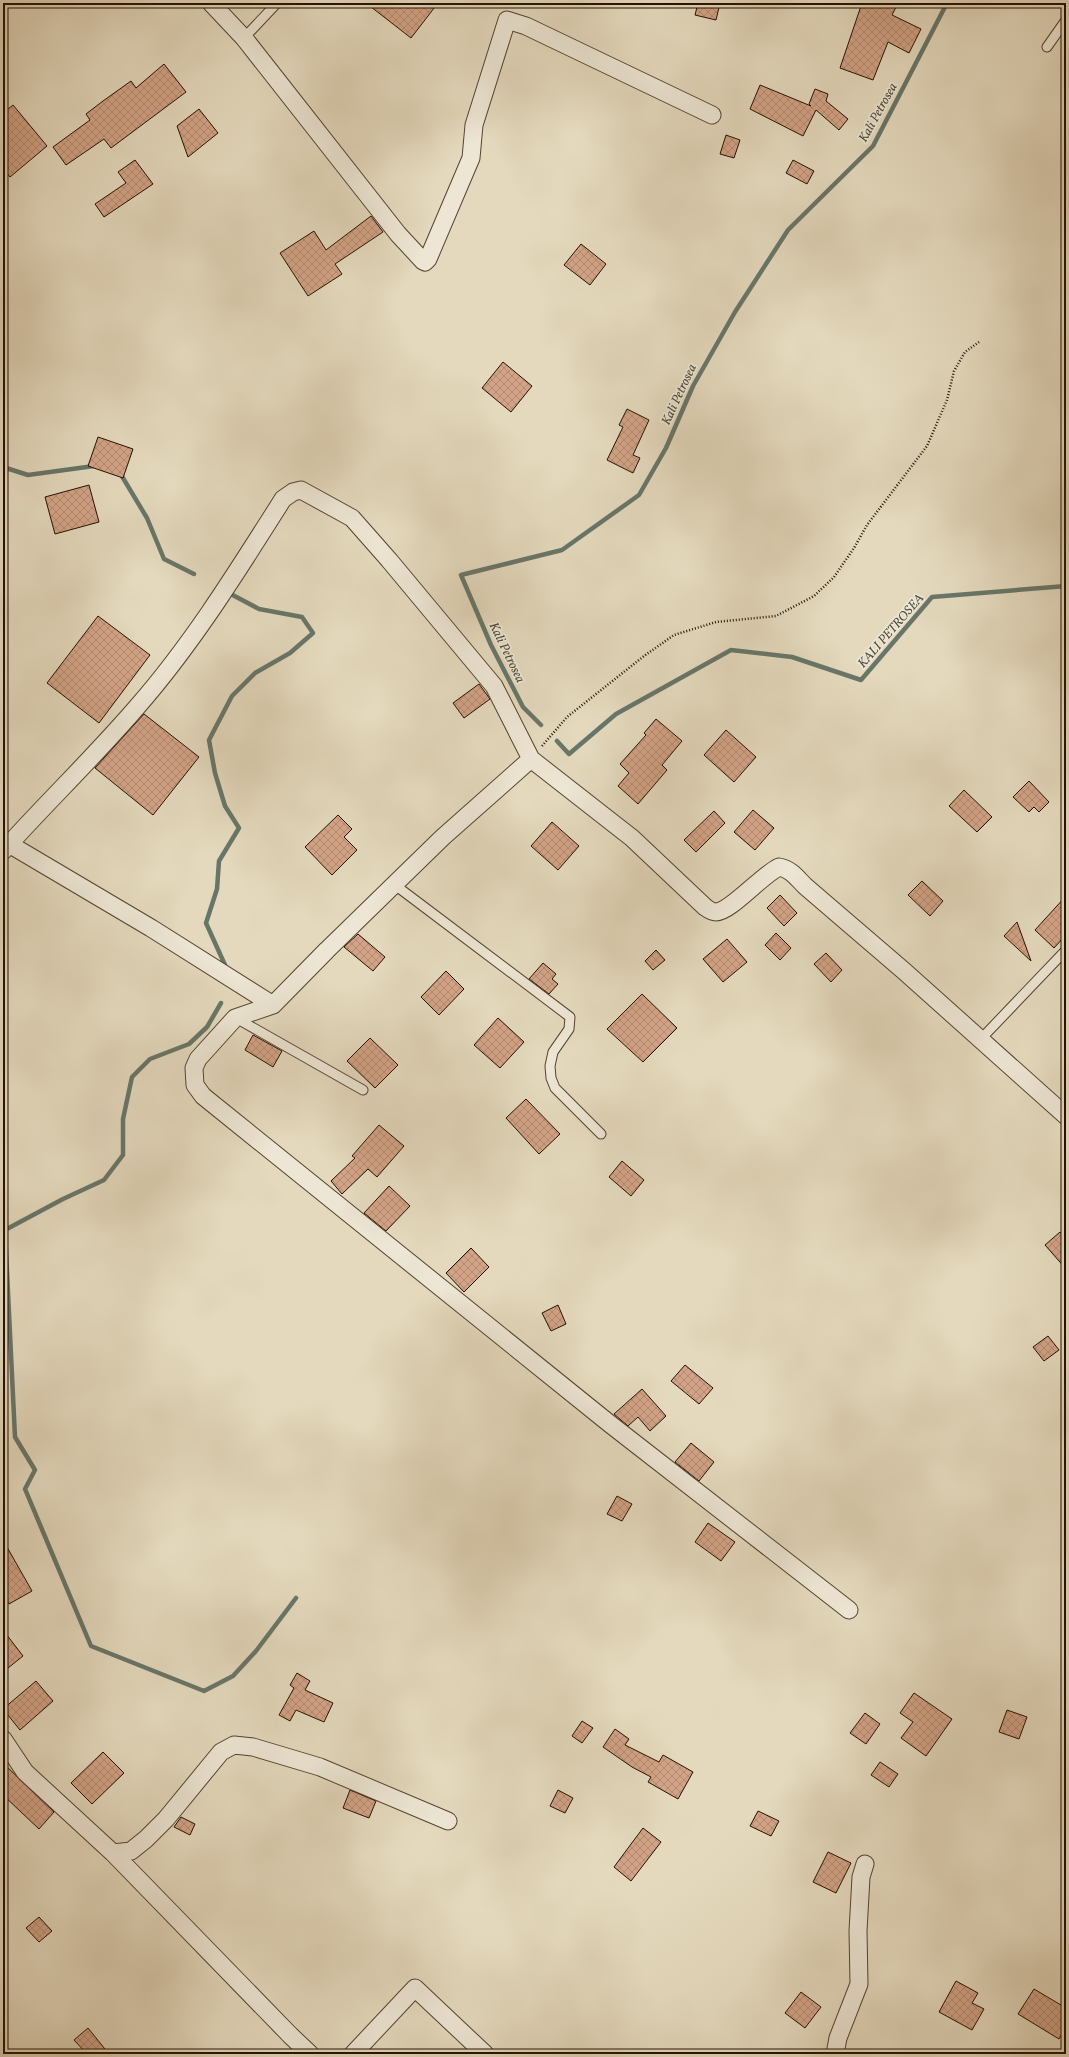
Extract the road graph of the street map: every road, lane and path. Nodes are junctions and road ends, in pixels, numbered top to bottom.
1 (211, 3) edge
2 (277, 3) edge
3 (1066, 20) edge
4 (244, 38) junction
5 (1047, 47) dead end
6 (712, 115) dead end
7 (979, 342) dead end
8 (530, 759) junction
9 (6, 847) edge
10 (395, 886) junction
11 (1066, 950) edge
12 (273, 1005) junction
13 (235, 1018) junction
14 (981, 1039) junction
15 (363, 1090) dead end
16 (1064, 1110) edge
17 (601, 1134) dead end
18 (849, 1610) dead end
19 (3, 1739) edge
20 (448, 1821) dead end
21 (113, 1853) junction
22 (865, 1864) dead end
23 (310, 2054) edge
24 (353, 2054) edge
25 (485, 2054) edge
26 (835, 2054) edge

1 - 4 street
2 - 4 lane
3 - 5 lane
4 - 6 street
7 - 8 path
8 - 9 street
8 - 10 street
8 - 14 street
9 - 12 street
10 - 12 street
10 - 17 lane
11 - 14 lane
12 - 13 street
13 - 15 lane
13 - 18 street
14 - 16 street
19 - 21 street
20 - 21 street
21 - 23 street
22 - 26 street
24 - 25 street

